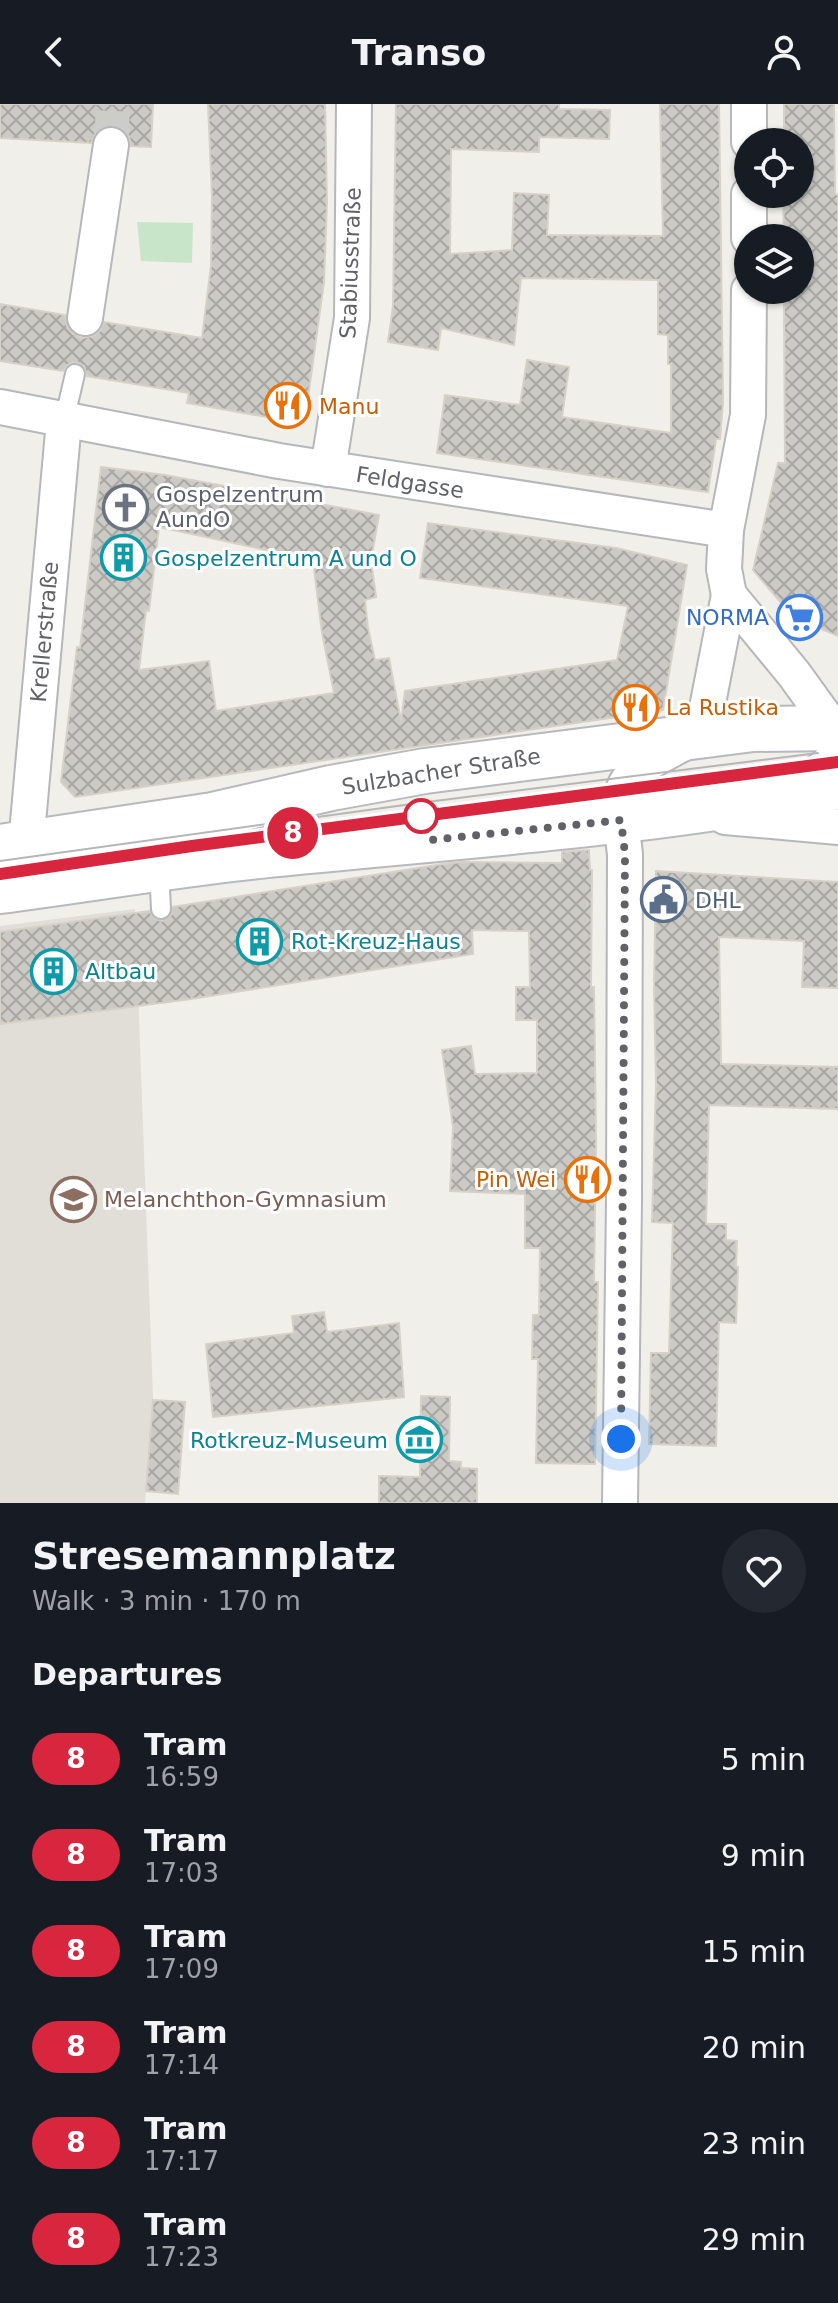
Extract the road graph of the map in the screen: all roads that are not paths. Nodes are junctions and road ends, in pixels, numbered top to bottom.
1 (354, 104) edge
2 (749, 104) edge
3 (749, 128) edge
4 (111, 145) tunnel mouth
5 (749, 304) edge
6 (85, 318) dead end
7 (75, 374) dead end
8 (0, 407) edge
9 (64, 421) junction
10 (328, 469) junction
11 (726, 530) junction
12 (729, 595) junction
13 (702, 722) junction
14 (835, 728) edge
15 (838, 787) edge
16 (788, 797) junction
17 (673, 812) junction
18 (621, 820) junction
19 (838, 827) edge
20 (12, 845) edge
21 (12, 890) edge
22 (620, 1503) edge

1 - 10 street, Stabiusstraße
2 - 3 street
4 - 6 street
5 - 11 street
7 - 9 lane
8 - 9 street, Feldgasse
9 - 10 street, Feldgasse
9 - 20 street, Krellerstraße
10 - 11 street, Feldgasse
11 - 12 street
12 - 13 street
12 - 14 street
13 - 14 main road, Sulzbacher Straße
13 - 18 street
13 - 20 main road, Sulzbacher Straße
14 - 16 street
15 - 16 main road
16 - 17 main road
17 - 18 main road
17 - 19 street
18 - 21 main road
18 - 22 street
20 - 21 street, Krellerstraße

